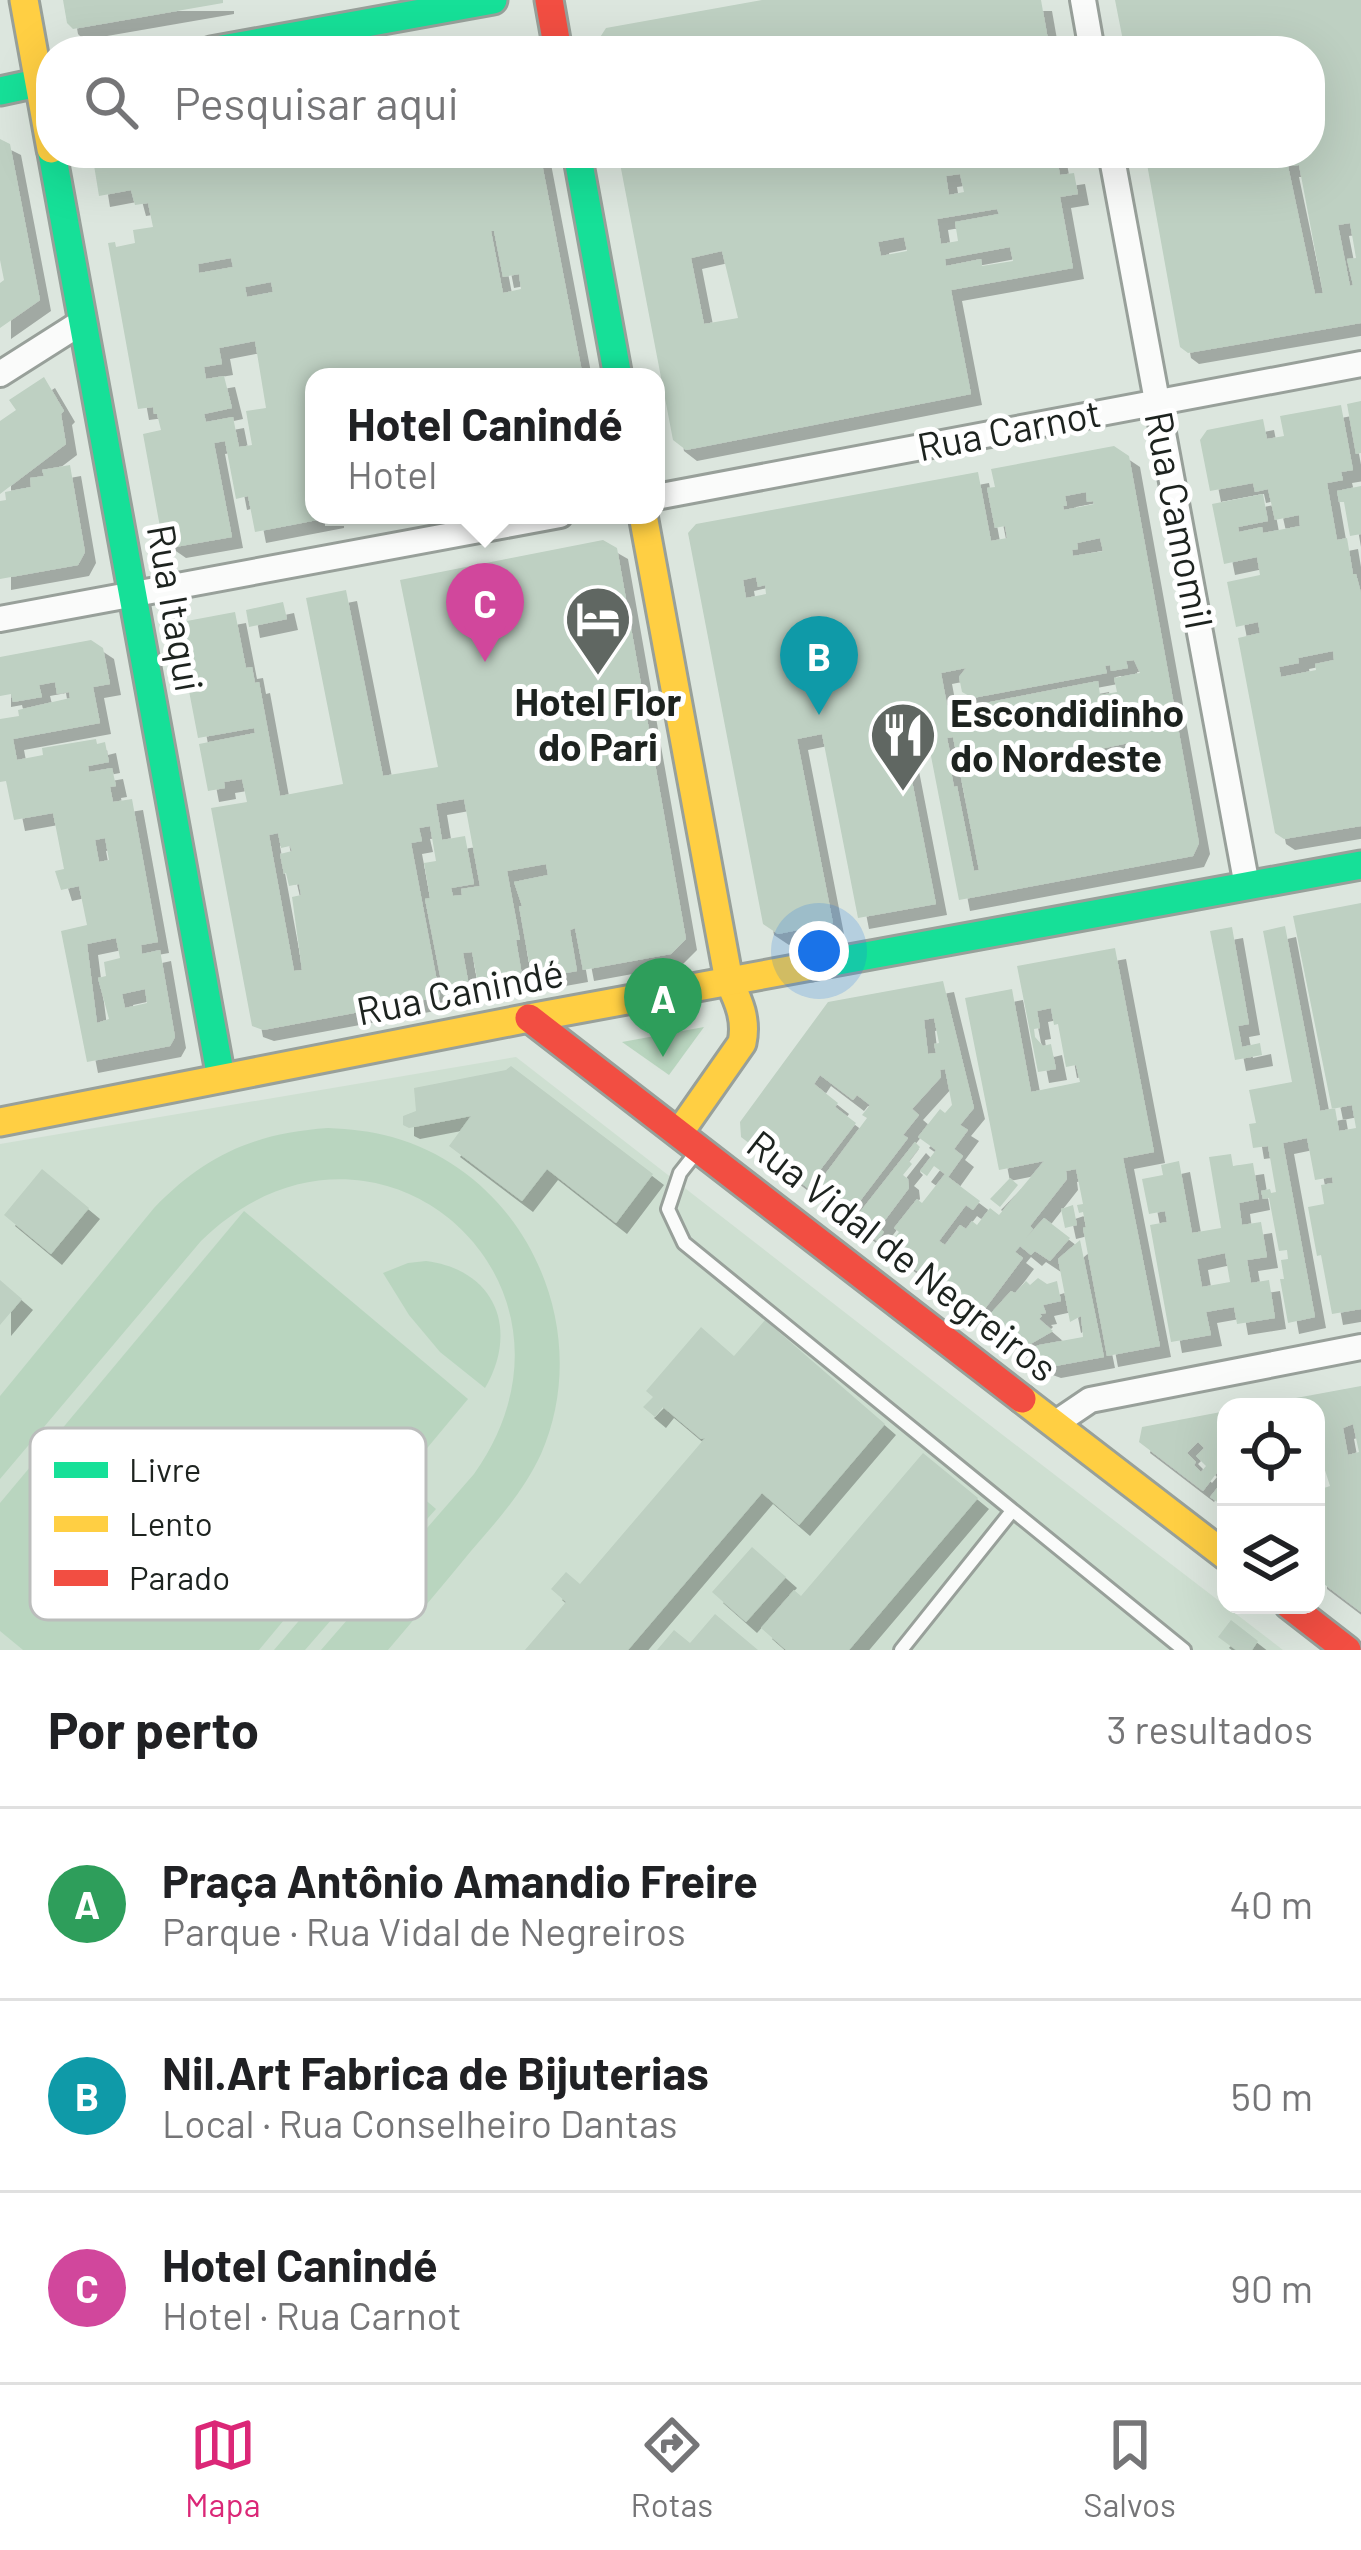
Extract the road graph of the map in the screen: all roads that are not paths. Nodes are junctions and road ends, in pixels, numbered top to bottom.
1 (24, 0) edge
2 (493, 0) edge
3 (549, 0) edge
4 (1083, 0) edge
5 (294, 36) edge
6 (555, 36) edge
7 (1089, 36) edge
8 (36, 46) edge
9 (36, 83) edge
10 (0, 91) edge
11 (54, 168) edge
12 (580, 168) edge
13 (1114, 168) edge
14 (82, 322) junction
15 (1361, 364) edge
16 (616, 368) edge
17 (0, 374) edge
18 (1157, 402) junction
19 (665, 495) edge
20 (513, 524) edge
21 (645, 524) edge
22 (133, 596) junction
23 (0, 619) edge
24 (1361, 865) edge
25 (1247, 886) junction
26 (729, 981) junction
27 (530, 1018) junction
28 (221, 1078) junction
29 (0, 1122) edge
30 (689, 1141) junction
31 (1361, 1347) edge
32 (1056, 1424) junction
33 (1012, 1510) junction
34 (1217, 1549) edge
35 (1301, 1614) edge
36 (901, 1650) edge
37 (1184, 1650) edge
38 (1347, 1650) edge

1 - 8 street, Rua Itaqui
2 - 5 street
3 - 6 street
4 - 7 street
9 - 10 street
11 - 14 street, Rua Itaqui
12 - 16 street
13 - 18 street, Rua Camomil
14 - 17 street
14 - 22 street, Rua Itaqui
15 - 18 street, Rua Carnot
18 - 19 street, Rua Carnot
18 - 25 street, Rua Camomil
20 - 22 street
21 - 26 street
22 - 23 street
22 - 28 street, Rua Itaqui
24 - 25 street, Rua Canindé
25 - 26 street, Rua Canindé
26 - 27 street, Rua Canindé
26 - 30 street
27 - 28 street, Rua Canindé
27 - 30 street, Rua Vidal de Negreiros
28 - 29 street, Rua Canindé
30 - 32 street, Rua Vidal de Negreiros
30 - 33 lane
31 - 32 street
32 - 34 street, Rua Vidal de Negreiros
33 - 36 lane
33 - 37 lane
35 - 38 street

